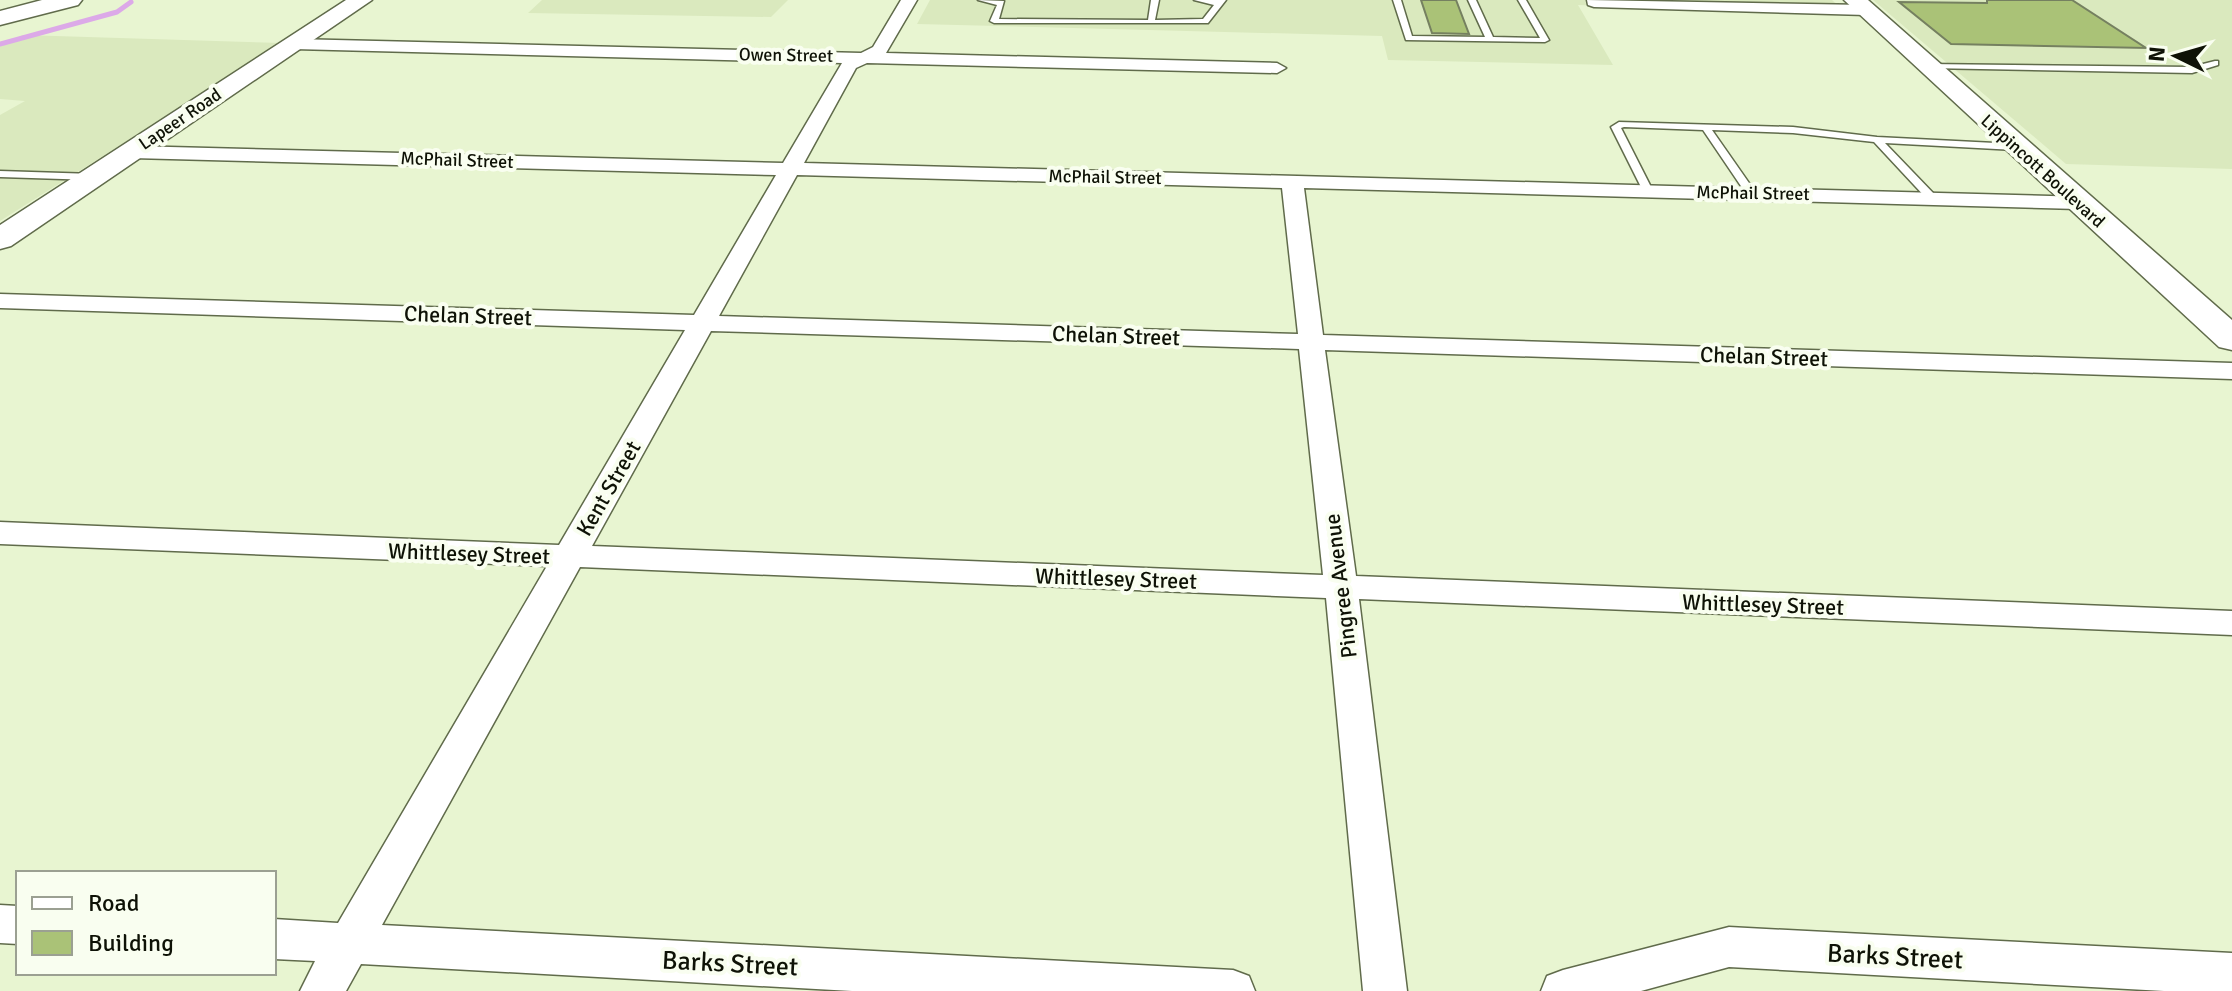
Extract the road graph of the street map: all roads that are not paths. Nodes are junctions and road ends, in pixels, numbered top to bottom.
1 (70, 0) edge
2 (361, 0) edge
3 (909, 0) edge
4 (982, 0) edge
5 (1155, 0) edge
6 (1198, 0) edge
7 (1397, 0) edge
8 (1472, 0) edge
9 (1522, 0) edge
10 (1001, 1) edge
11 (1220, 2) edge
12 (1594, 2) dead end
13 (1860, 5) edge
14 (0, 18) edge
15 (1151, 22) junction
16 (1490, 40) junction
17 (294, 44) junction
18 (864, 57) junction
19 (2215, 63) dead end
20 (1927, 66) junction
21 (1277, 68) dead end
22 (1705, 126) junction
23 (1877, 140) junction
24 (2015, 147) junction
25 (132, 152) junction
26 (789, 169) junction
27 (0, 174) edge
28 (94, 177) junction
29 (1292, 181) junction
30 (1648, 191) junction
31 (1751, 193) junction
32 (1932, 198) junction
33 (2078, 202) junction
34 (0, 239) edge
35 (0, 301) edge
36 (702, 323) junction
37 (2232, 339) edge
38 (1310, 341) junction
39 (2232, 371) edge
40 (0, 533) edge
41 (569, 557) junction
42 (1341, 587) junction
43 (2232, 623) edge
44 (276, 939) edge
45 (349, 943) junction
46 (2232, 974) edge
47 (322, 991) edge
48 (1233, 991) edge
49 (1385, 991) edge
50 (1563, 991) edge

1 - 14 highway
2 - 17 street, Lapeer Road
3 - 18 street, Kent Street
4 - 10 lane
5 - 15 lane
6 - 11 lane
7 - 16 lane
8 - 16 lane
9 - 16 lane
10 - 15 lane
11 - 15 lane
12 - 13 street
13 - 20 street, Lippincott Boulevard
17 - 18 street, Owen Street
17 - 25 street, Lapeer Road
18 - 21 street, Owen Street
18 - 26 street, Kent Street
19 - 20 lane
20 - 24 street, Lippincott Boulevard
22 - 23 lane
22 - 30 lane
22 - 31 lane
23 - 24 lane
23 - 32 lane
24 - 33 street, Lippincott Boulevard
25 - 26 street, McPhail Street
25 - 28 street, Lapeer Road
26 - 29 street, McPhail Street
26 - 36 street, Kent Street
27 - 28 lane
28 - 34 street, Lapeer Road
29 - 30 street, McPhail Street
29 - 38 street, Pingree Avenue
30 - 31 street, McPhail Street
31 - 32 street, McPhail Street
32 - 33 street, McPhail Street
33 - 37 street, Lippincott Boulevard
35 - 36 street, Chelan Street
36 - 38 street, Chelan Street
36 - 41 street, Kent Street
38 - 39 street, Chelan Street
38 - 42 street, Pingree Avenue
40 - 41 street, Whittlesey Street
41 - 42 street, Whittlesey Street
41 - 45 street, Kent Street
42 - 43 street, Whittlesey Street
42 - 49 street, Pingree Avenue
44 - 45 street, Barks Street
45 - 47 street, Kent Street
45 - 48 street, Barks Street
46 - 50 street, Barks Street

